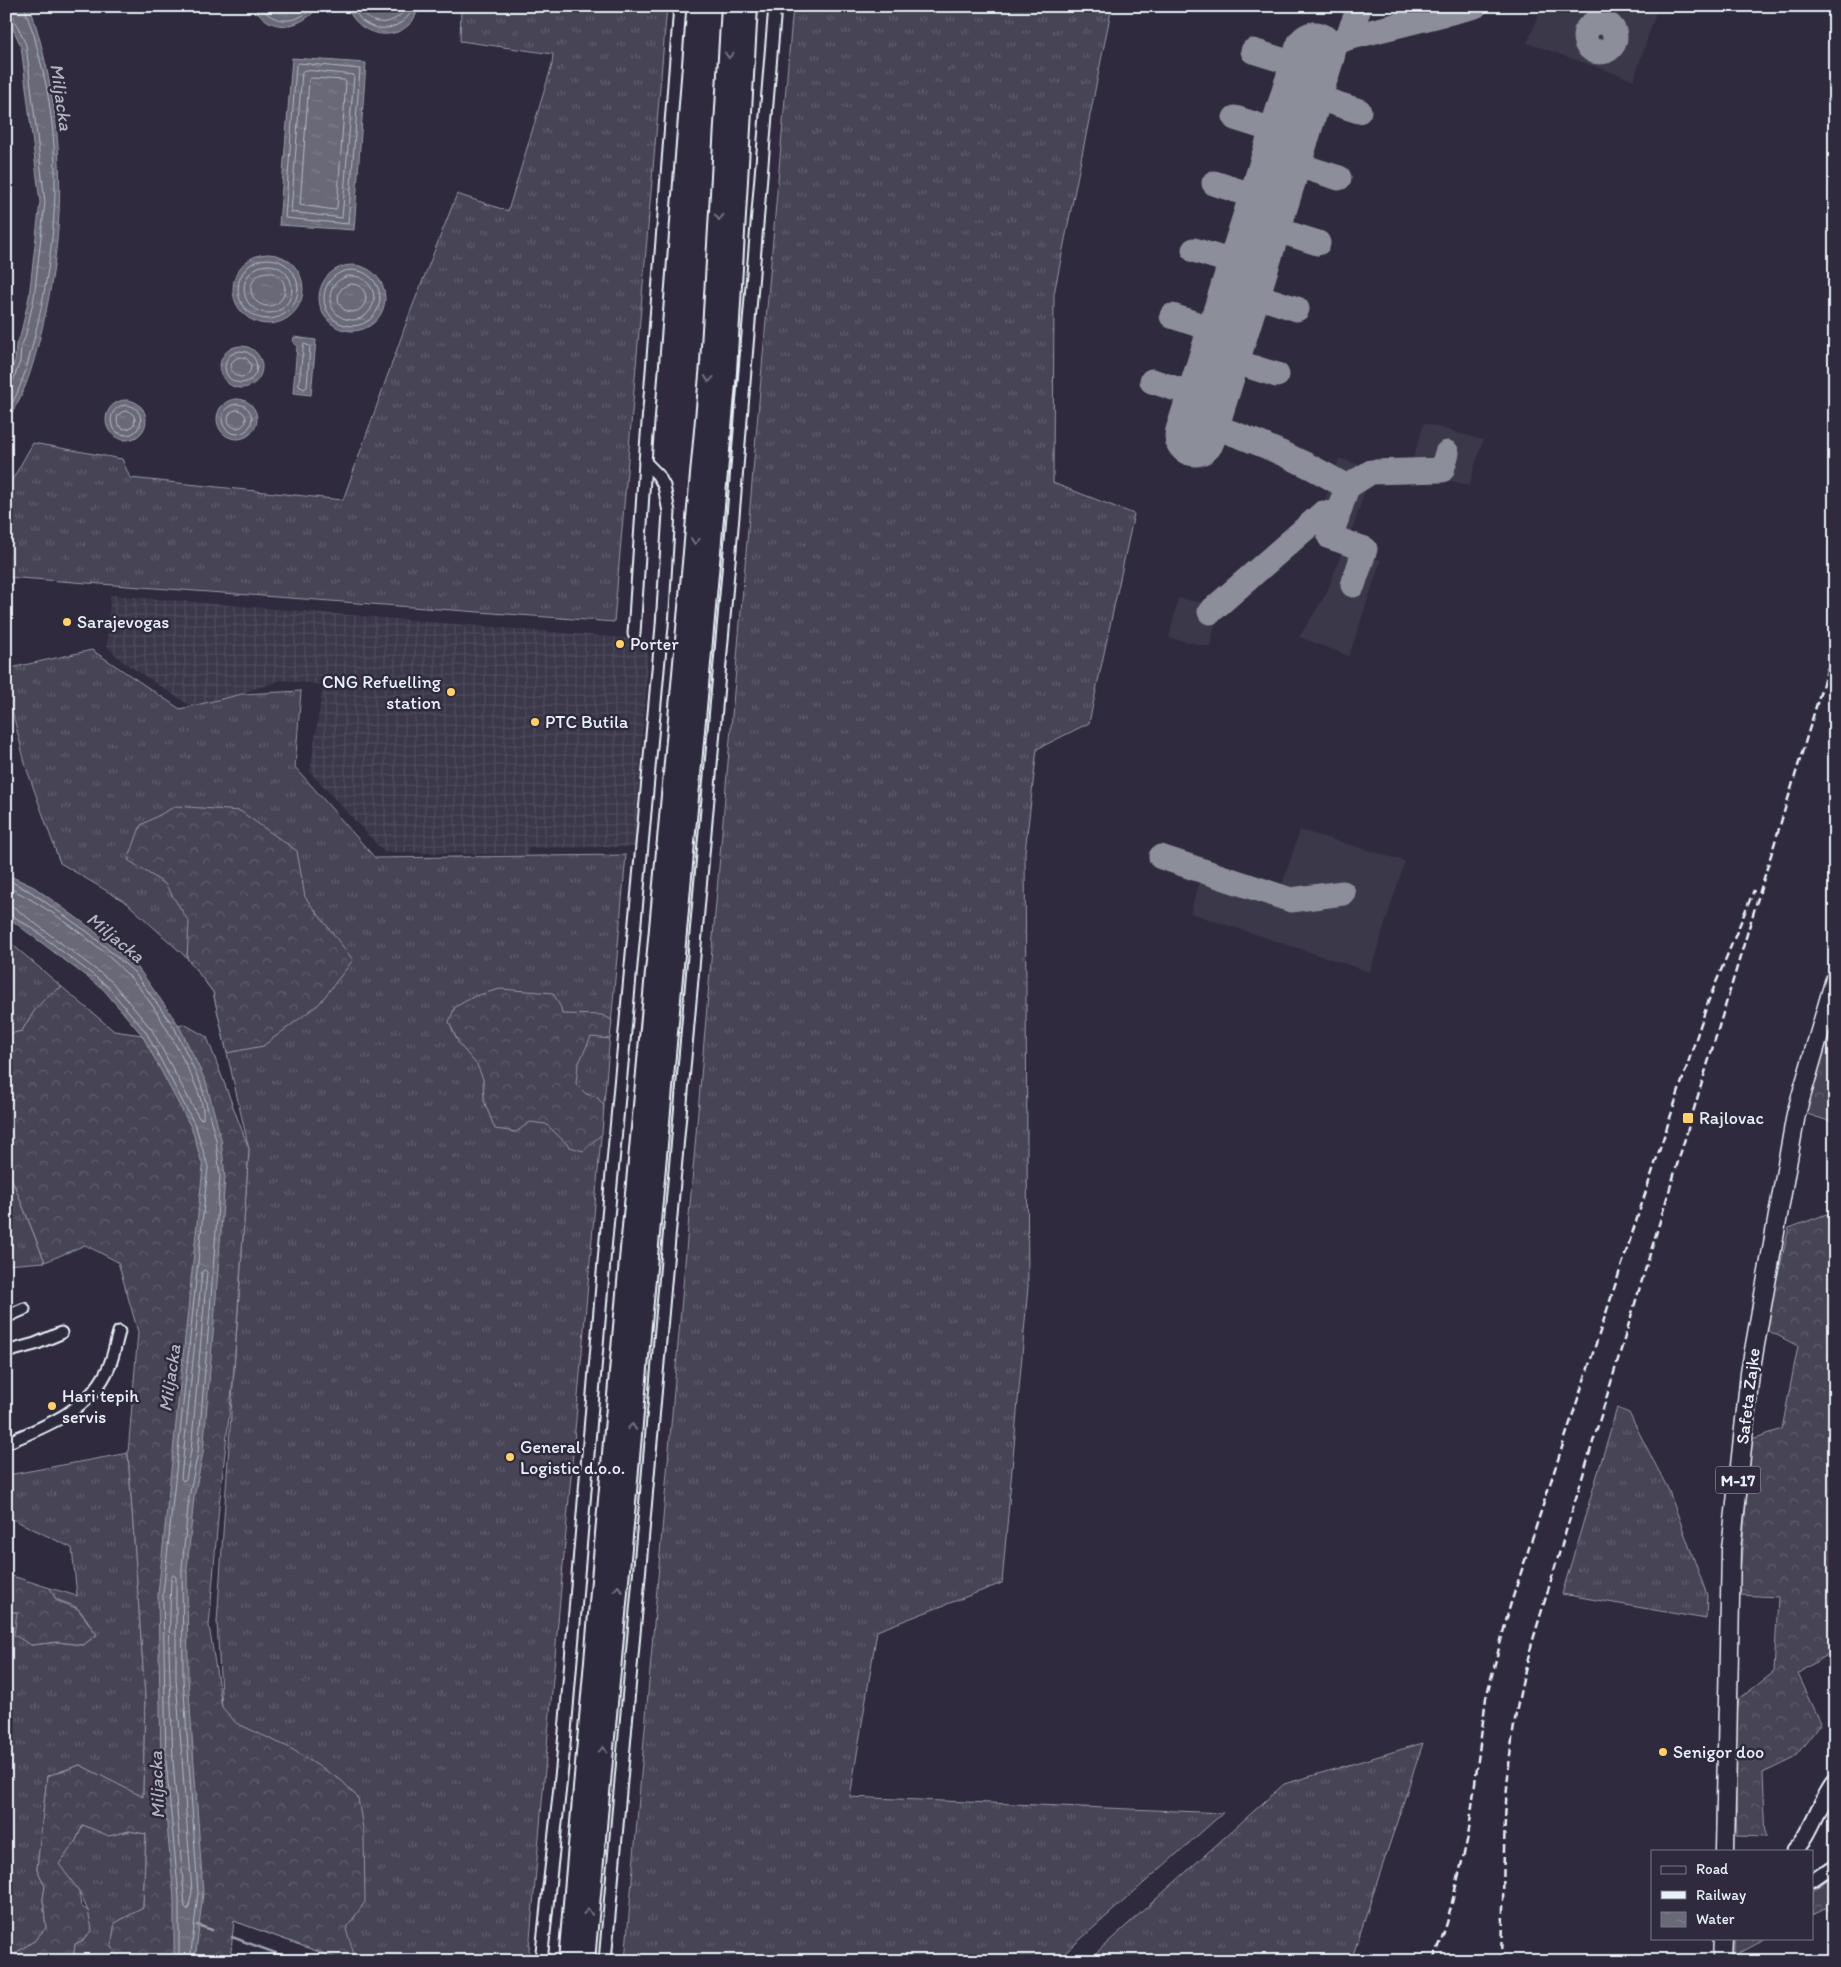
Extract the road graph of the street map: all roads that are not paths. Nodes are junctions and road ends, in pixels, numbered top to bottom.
1 (680, 6) edge
2 (732, 6) edge
3 (747, 6) edge
4 (775, 6) edge
5 (645, 462) junction
6 (634, 634) dead end
7 (1835, 979) edge
8 (24, 1309) dead end
9 (6, 1317) edge
10 (119, 1332) dead end
11 (61, 1333) dead end
12 (6, 1352) edge
13 (6, 1443) edge
14 (1835, 1782) edge
15 (1725, 1850) edge
16 (1795, 1850) edge
17 (1835, 1865) edge
18 (1814, 1880) edge
19 (1723, 1940) edge
20 (605, 1959) edge
21 (541, 1961) edge
22 (569, 1961) edge
23 (584, 1961) edge
24 (1722, 1961) edge

1 - 5 street
2 -> 22 highway
23 -> 3 highway
4 - 20 street
5 - 6 street
5 - 21 street
7 - 15 main road, Safeta Zajke / M-17
8 - 9 street
10 - 13 street
11 - 12 street
14 - 16 street
17 - 18 street
19 - 24 main road

